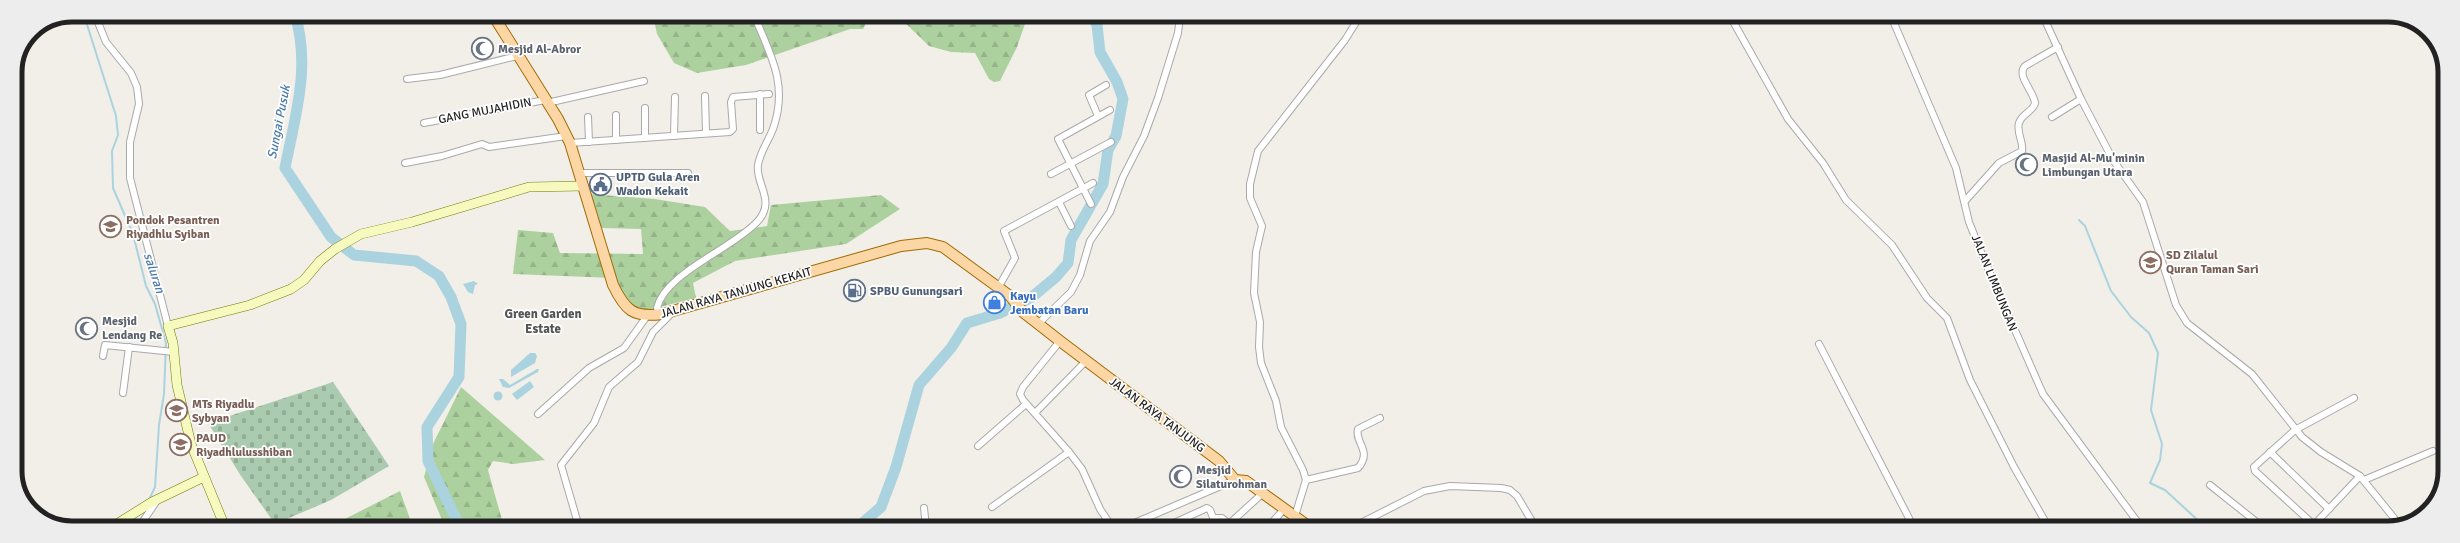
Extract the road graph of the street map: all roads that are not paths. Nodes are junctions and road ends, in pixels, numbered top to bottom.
1 (98, 22) edge
2 (497, 22) edge
3 (757, 22) edge
4 (1179, 22) edge
5 (1356, 22) edge
6 (1733, 22) edge
7 (1894, 22) edge
8 (2046, 22) edge
9 (2058, 46) junction
10 (517, 56) junction
11 (408, 79) dead end
12 (644, 81) dead end
13 (1106, 85) dead end
14 (760, 94) junction
15 (769, 94) dead end
16 (704, 96) dead end
17 (675, 97) dead end
18 (2081, 99) junction
19 (546, 101) junction
20 (645, 108) dead end
21 (1110, 110) dead end
22 (616, 115) dead end
23 (1098, 116) junction
24 (588, 117) dead end
25 (2052, 117) dead end
26 (424, 123) dead end
27 (760, 130) dead end
28 (706, 134) junction
29 (674, 136) junction
30 (646, 138) junction
31 (568, 139) junction
32 (616, 140) junction
33 (588, 142) junction
34 (1110, 142) dead end
35 (405, 163) dead end
36 (1070, 164) junction
37 (580, 173) junction
38 (688, 173) dead end
39 (1051, 174) dead end
40 (1093, 183) dead end
41 (583, 186) junction
42 (1082, 189) junction
43 (1965, 201) junction
44 (1059, 202) junction
45 (1091, 204) dead end
46 (1071, 226) dead end
47 (998, 288) junction
48 (676, 310) junction
49 (1023, 312) joint
50 (662, 314) junction
51 (648, 316) junction
52 (1038, 324) junction
53 (168, 326) junction
54 (1060, 342) junction
55 (1819, 344) dead end
56 (129, 347) junction
57 (173, 352) junction
58 (103, 356) dead end
59 (1086, 361) junction
60 (123, 393) dead end
61 (2354, 398) dead end
62 (1026, 404) junction
63 (1035, 413) junction
64 (538, 414) dead end
65 (1380, 418) dead end
66 (2294, 430) junction
67 (978, 446) dead end
68 (2433, 451) dead end
69 (1068, 452) junction
70 (2270, 452) junction
71 (204, 477) junction
72 (2362, 478) junction
73 (1235, 480) junction
74 (1306, 480) junction
75 (2210, 485) dead end
76 (1263, 493) junction
77 (158, 499) junction
78 (992, 507) dead end
79 (924, 508) dead end
80 (1285, 508) junction
81 (2329, 509) junction
82 (1295, 516) junction
83 (1214, 518) junction
84 (2394, 518) dead end
85 (1182, 520) edge
86 (122, 521) edge
87 (140, 521) edge
88 (222, 521) edge
89 (577, 521) edge
90 (925, 521) edge
91 (1108, 521) edge
92 (1139, 521) edge
93 (1215, 521) edge
94 (1225, 521) edge
95 (1236, 521) edge
96 (1274, 521) edge
97 (1302, 521) edge
98 (1365, 521) edge
99 (1532, 521) edge
100 (1910, 521) edge
101 (2044, 521) edge
102 (2137, 521) edge
103 (2255, 521) edge
104 (2307, 521) edge
105 (2317, 521) edge

1 - 53 street
2 - 10 main road, JALAN RAYA TANJUNG KEKAIT
3 - 50 street
4 - 52 street
5 - 74 street
6 - 101 street
7 - 43 street, JALAN LIMBUNGAN
8 - 9 street
9 - 18 street
9 - 43 street
10 - 11 street
10 - 19 main road, JALAN RAYA TANJUNG KEKAIT
12 - 19 street, GANG MUJAHIDIN
13 - 23 street
14 - 15 street
14 - 27 street
14 - 28 street
16 - 28 street
17 - 29 street
18 - 25 street
18 - 66 street
19 - 26 street, GANG MUJAHIDIN
19 - 31 main road, JALAN RAYA TANJUNG KEKAIT
20 - 30 street
21 - 23 street
22 - 32 street
23 - 36 street
24 - 33 street
28 - 29 street
29 - 30 street
30 - 32 street
31 - 33 street
31 - 35 street
31 - 37 main road, JALAN RAYA TANJUNG KEKAIT
32 - 33 street
34 - 36 street
36 - 39 street
36 - 42 street
37 - 38 street
37 - 41 main road, JALAN RAYA TANJUNG KEKAIT
40 - 42 street
41 - 51 main road, JALAN RAYA TANJUNG KEKAIT
41 - 53 street
42 - 44 street
42 - 45 street
43 - 102 street, JALAN LIMBUNGAN
44 - 46 street
44 - 47 street
47 - 48 main road, JALAN RAYA TANJUNG KEKAIT
47 - 49 main road, JALAN RAYA TANJUNG KEKAIT
48 - 50 main road, JALAN RAYA TANJUNG KEKAIT
48 - 89 street
49 - 52 main road, JALAN RAYA TANJUNG
50 - 51 main road, JALAN RAYA TANJUNG KEKAIT
51 - 64 street
52 - 54 main road, JALAN RAYA TANJUNG
53 - 57 street
54 - 59 main road, JALAN RAYA TANJUNG
54 - 62 street
55 - 100 street
56 - 57 street
56 - 58 street
56 - 60 street
57 - 71 street
59 - 63 street
59 - 73 main road, JALAN RAYA TANJUNG
61 - 66 street
62 - 63 street
62 - 67 street
63 - 69 street
65 - 74 street
66 - 70 street
66 - 72 street
68 - 72 street
69 - 78 street
69 - 91 street
70 - 81 street
70 - 104 street
71 - 77 street
71 - 88 street
72 - 81 street
72 - 84 street
73 - 76 main road
73 - 92 street
74 - 82 street
75 - 103 street
76 - 80 main road
76 - 95 street
77 - 86 street
77 - 87 street
79 - 90 street
80 - 82 main road
80 - 96 street
81 - 105 street
82 - 97 main road
83 - 85 street
83 - 93 street
83 - 94 street
98 - 99 street

